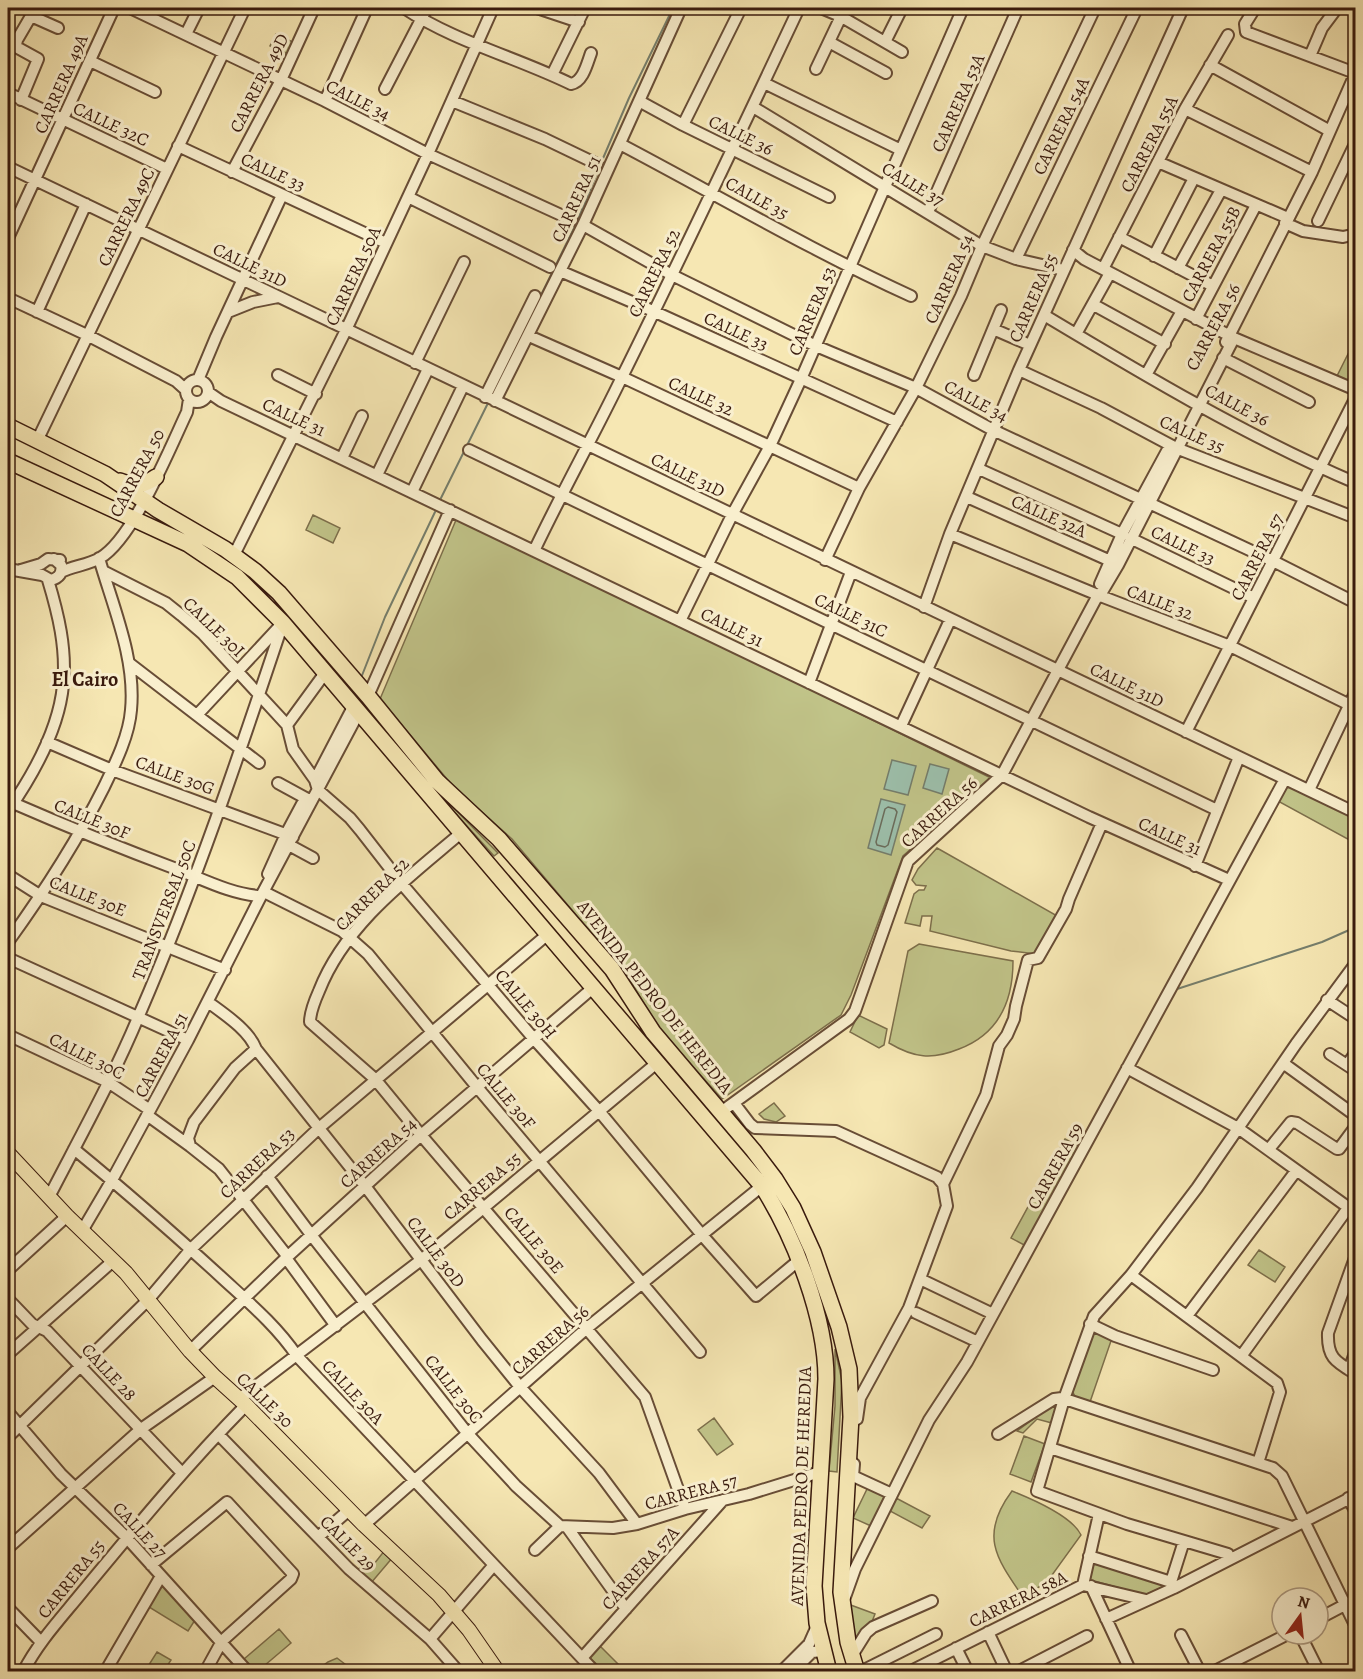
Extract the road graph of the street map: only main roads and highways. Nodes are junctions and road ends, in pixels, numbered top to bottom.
1 (8, 426) edge
2 (8, 461) edge
3 (105, 474) junction
4 (156, 477) road end
5 (8, 1153) edge
6 (855, 1657) edge
7 (498, 1671) edge
8 (829, 1671) edge

1 - 3 highway, AVENIDA PEDRO DE HEREDIA
2 - 8 highway, AVENIDA PEDRO DE HEREDIA
3 - 4 highway
3 - 6 highway, AVENIDA PEDRO DE HEREDIA
5 - 7 main road, CALLE 30

